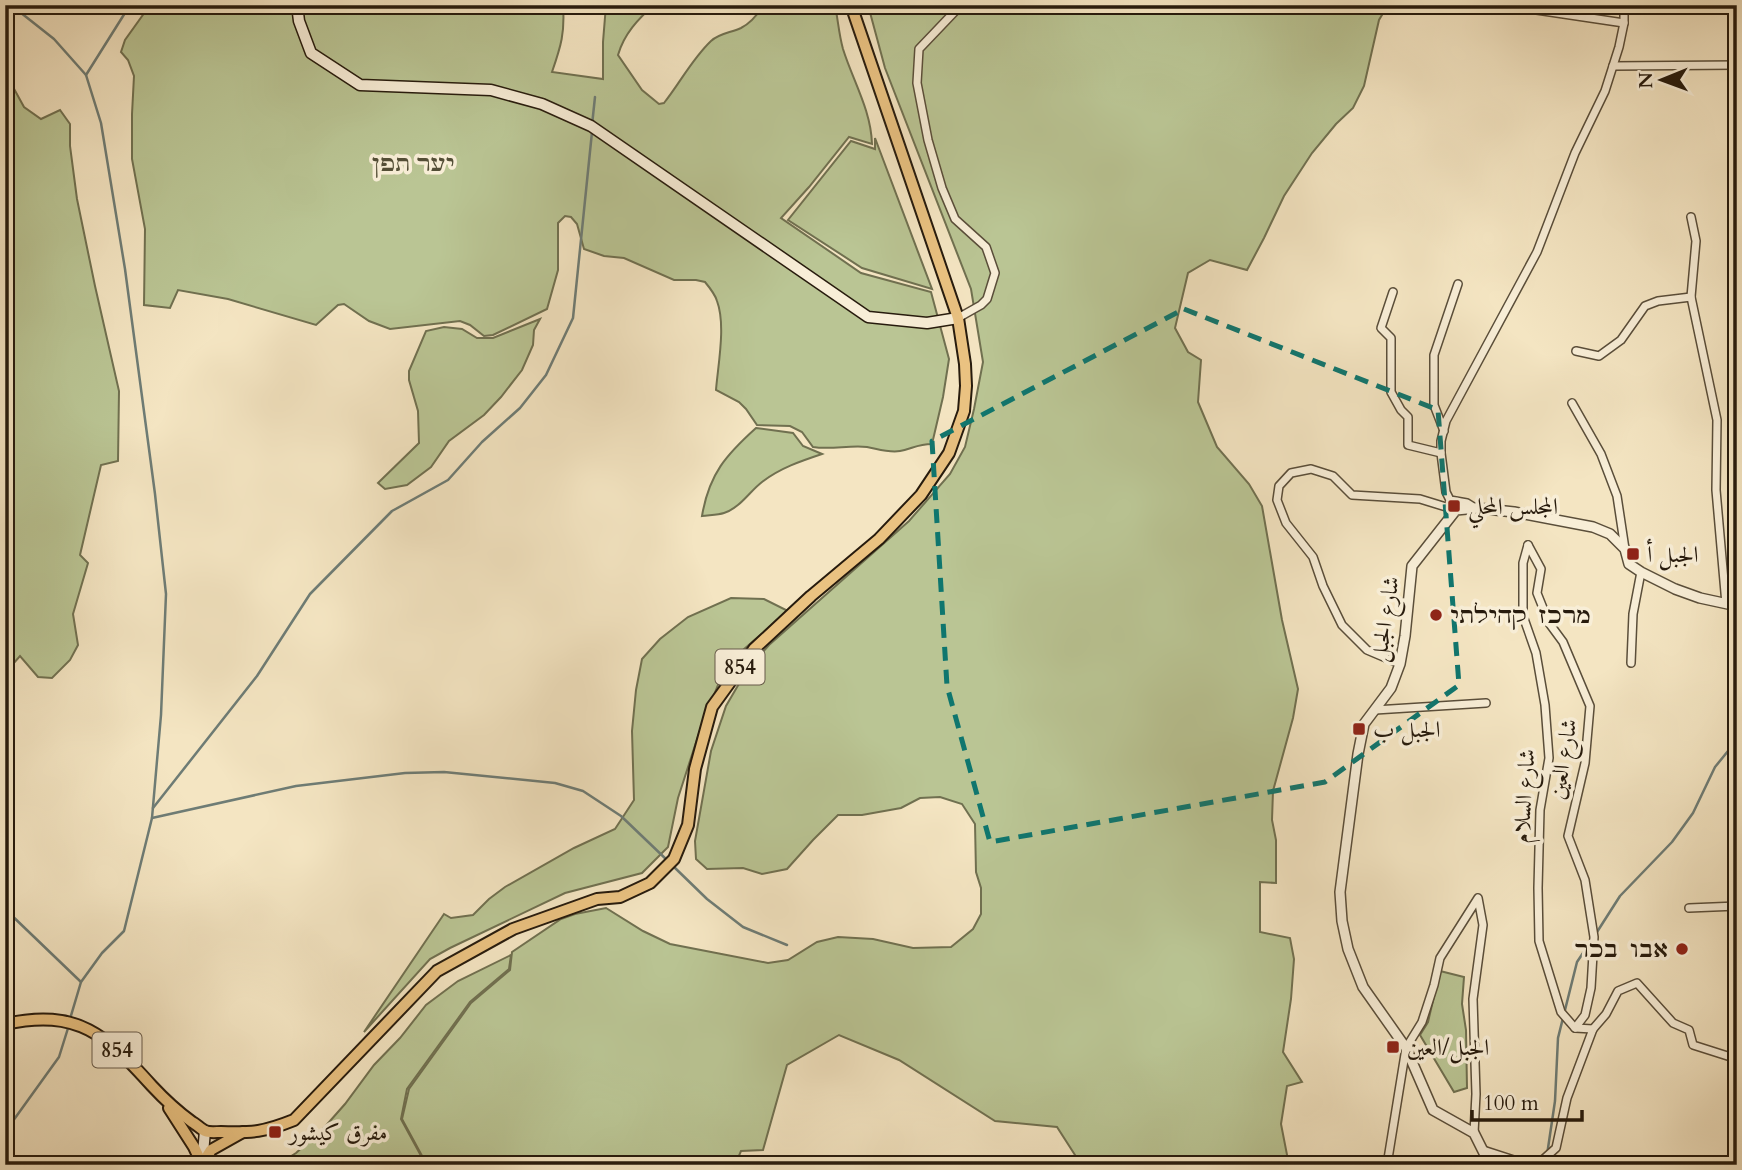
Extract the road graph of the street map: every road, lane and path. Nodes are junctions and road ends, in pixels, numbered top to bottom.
1 (297, 5) edge
2 (851, 5) edge
3 (961, 5) edge
4 (1450, 5) edge
5 (1624, 5) edge
6 (1624, 23) junction
7 (1737, 65) edge
8 (1613, 66) junction
9 (1691, 218) dead end
10 (1458, 284) dead end
11 (1393, 292) dead end
12 (1691, 297) junction
13 (958, 318) junction
14 (1576, 351) dead end
15 (1572, 403) dead end
16 (1444, 432) junction
17 (1441, 453) junction
18 (1477, 509) junction
19 (1456, 510) junction
20 (1528, 545) joint
21 (1625, 549) junction
22 (1641, 572) junction
23 (1726, 604) junction
24 (1737, 606) edge
25 (1631, 663) dead end
26 (1400, 664) junction
27 (1486, 703) dead end
28 (1376, 710) junction
29 (1737, 906) edge
30 (1689, 908) dead end
31 (5, 1024) edge
32 (1575, 1028) junction
33 (1593, 1029) junction
34 (1406, 1048) junction
35 (1737, 1059) edge
36 (162, 1097) junction
37 (205, 1131) junction
38 (243, 1132) junction
39 (1474, 1133) junction
40 (1483, 1150) junction
41 (202, 1164) edge
42 (1387, 1165) edge
43 (1490, 1165) edge
44 (1529, 1165) edge
45 (1537, 1165) edge

1 - 13 main road
2 - 13 main road, 854
3 - 13 street
4 - 6 street
5 - 6 street
6 - 8 street
7 - 8 street
8 - 16 street
9 - 12 street
10 - 16 street
11 - 17 street
12 - 14 street
12 - 23 street
13 - 38 main road, 854
15 - 21 street
16 - 17 street
17 - 18 street
18 - 19 street
18 - 21 street
19 - 26 street, شارع الجبل
19 - 26 street
20 - 32 street, شارع السلام
20 - 32 street, شارع العين
21 - 22 street
22 - 23 street
22 - 25 street
23 - 24 street
26 - 28 street, شارع الجبل
27 - 28 street
28 - 34 street, شارع الجبل
29 - 30 street
31 - 36 main road, 854
32 - 33 street
33 - 35 street
33 - 45 street
34 - 39 street, شارع الجبل
34 - 39 street
34 - 42 street
36 - 37 main road, 854
36 - 41 main road
37 - 38 main road, 854
37 - 41 main road
38 - 41 main road
39 - 40 street
40 - 43 street
40 - 44 street

